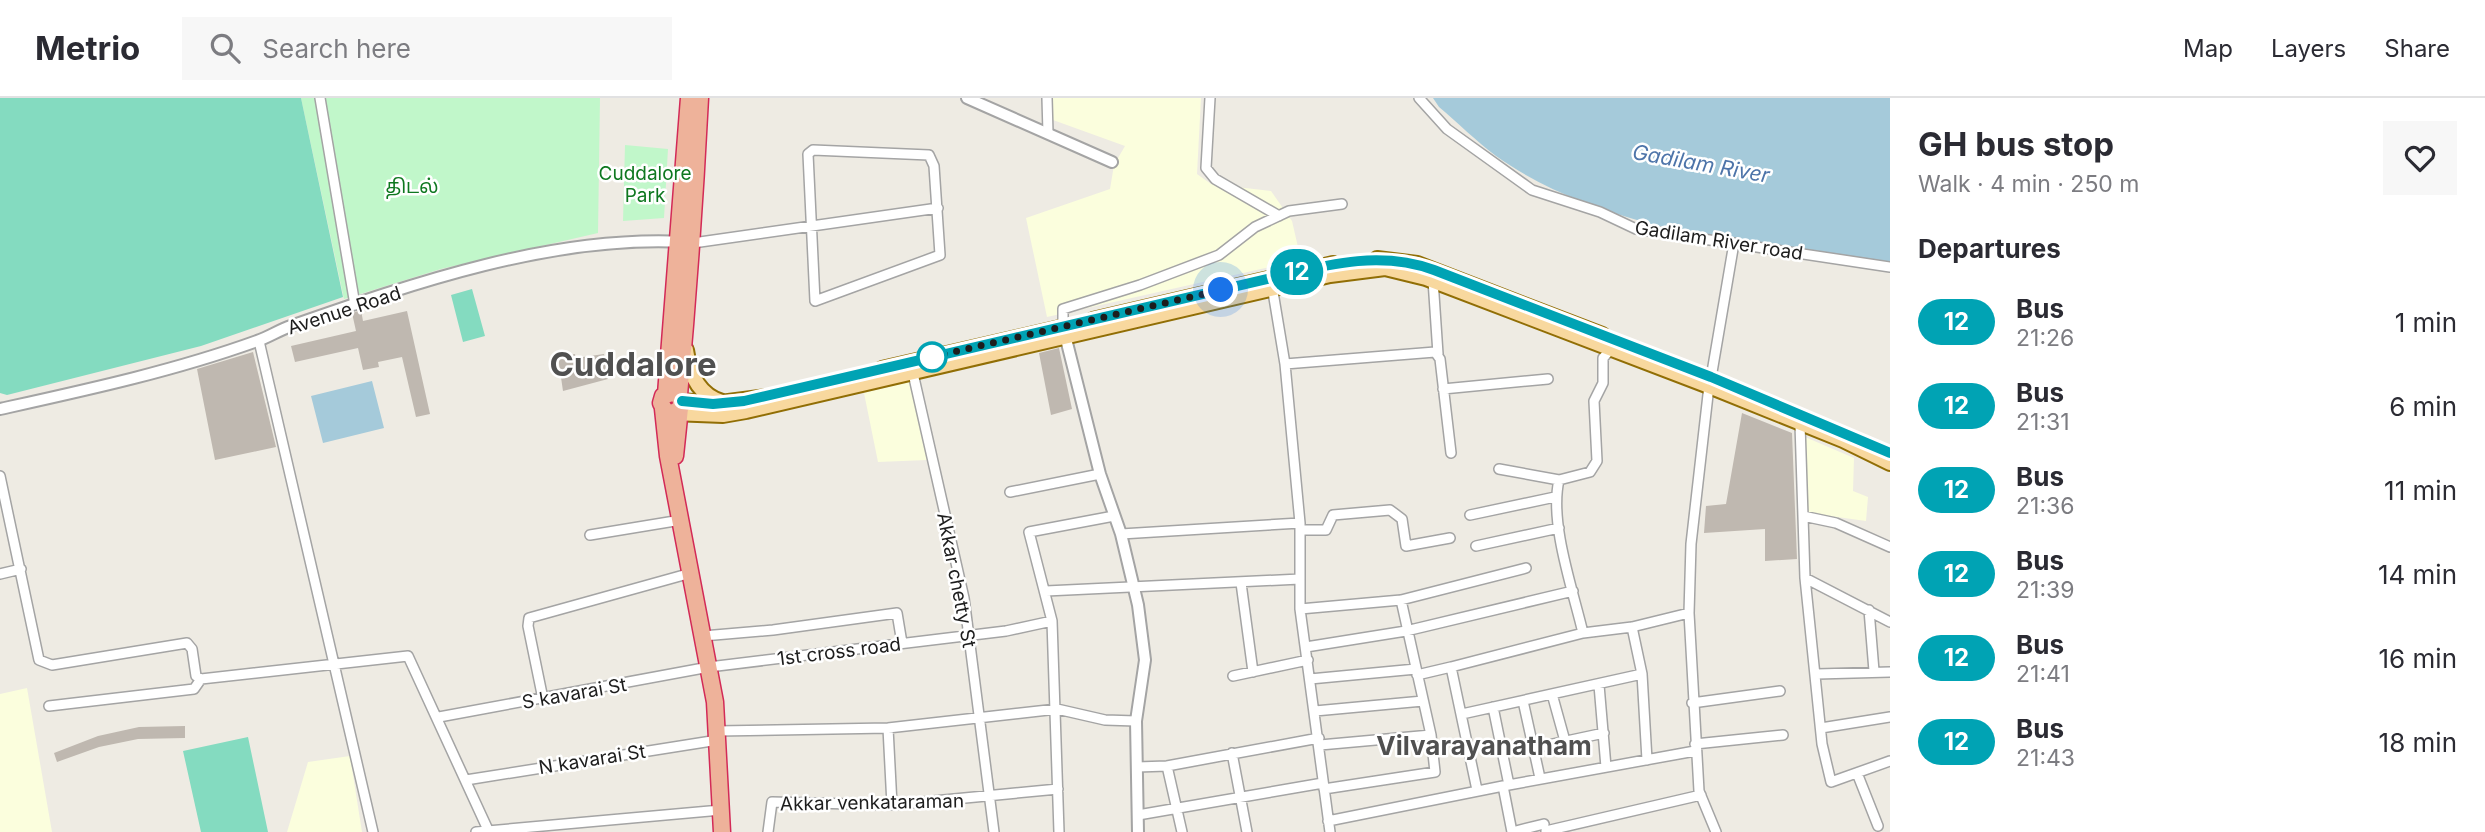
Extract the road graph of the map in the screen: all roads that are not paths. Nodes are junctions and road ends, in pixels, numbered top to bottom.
1 (320, 98) edge
2 (689, 98) edge
3 (700, 98) edge
4 (967, 98) edge
5 (1046, 98) edge
6 (1210, 98) edge
7 (1419, 98) edge
8 (1048, 132) junction
9 (1112, 163) dead end
10 (1342, 204) dead end
11 (938, 208) junction
12 (1279, 216) junction
13 (810, 228) junction
14 (686, 242) junction
15 (1734, 243) junction
16 (1890, 267) edge
17 (1434, 275) junction
18 (1272, 283) junction
19 (355, 305) junction
20 (682, 332) junction
21 (1065, 332) junction
22 (259, 341) junction
23 (1611, 349) junction
24 (1438, 354) junction
25 (1285, 364) junction
26 (912, 367) junction
27 (1548, 379) dead end
28 (1705, 380) junction
29 (1443, 389) junction
30 (674, 405) junction
31 (0, 409) edge
32 (725, 409) junction
33 (1800, 424) junction
34 (677, 434) junction
35 (1451, 453) dead end
36 (1890, 453) edge
37 (1890, 463) edge
38 (672, 465) junction
39 (1499, 469) dead end
40 (1100, 474) junction
41 (0, 476) edge
42 (1559, 480) junction
43 (1010, 492) dead end
44 (1555, 497) junction
45 (1470, 515) dead end
46 (1114, 516) junction
47 (1803, 516) junction
48 (681, 520) junction
49 (1300, 526) junction
50 (1559, 528) junction
51 (1121, 534) junction
52 (590, 536) dead end
53 (1450, 538) dead end
54 (1476, 546) dead end
55 (1890, 547) edge
56 (1526, 568) dead end
57 (21, 569) junction
58 (0, 573) edge
59 (691, 573) junction
60 (1805, 578) junction
61 (1300, 579) junction
62 (1241, 583) junction
63 (1132, 588) junction
64 (1046, 590) junction
65 (1573, 591) junction
66 (1401, 600) junction
67 (1300, 610) junction
68 (1869, 610) junction
69 (1689, 613) junction
70 (1052, 621) junction
71 (1890, 622) edge
72 (1632, 627) junction
73 (1406, 631) junction
74 (1583, 633) junction
75 (969, 635) junction
76 (703, 636) junction
77 (902, 643) junction
78 (1306, 647) junction
79 (1308, 660) junction
80 (334, 666) junction
81 (709, 667) junction
82 (1451, 667) junction
83 (1874, 671) junction
84 (1253, 672) junction
85 (1417, 672) junction
86 (1890, 672) edge
87 (1642, 674) junction
88 (1817, 674) junction
89 (1233, 676) dead end
90 (201, 679) junction
91 (1310, 679) junction
92 (1599, 685) junction
93 (1780, 691) dead end
94 (1552, 694) junction
95 (543, 699) junction
96 (1423, 701) junction
97 (1524, 701) junction
98 (1692, 703) junction
99 (49, 706) dead end
100 (1493, 707) junction
101 (1057, 709) junction
102 (1315, 711) junction
103 (1462, 714) junction
104 (978, 716) junction
105 (439, 717) junction
106 (1890, 717) edge
107 (1136, 721) junction
108 (888, 728) junction
109 (1821, 729) junction
110 (1604, 733) junction
111 (1431, 735) junction
112 (1783, 735) dead end
113 (718, 736) junction
114 (1565, 741) junction
115 (1319, 742) junction
116 (1695, 747) junction
117 (1534, 748) junction
118 (1232, 754) junction
119 (1647, 760) junction
120 (1890, 761) edge
121 (1167, 766) junction
122 (1137, 767) junction
123 (1606, 767) junction
124 (1857, 772) junction
125 (1540, 778) junction
126 (466, 780) junction
127 (1323, 786) junction
128 (1506, 786) junction
129 (1058, 789) junction
130 (1477, 790) junction
131 (1701, 795) junction
132 (1238, 796) junction
133 (991, 797) junction
134 (892, 805) junction
135 (1177, 808) junction
136 (721, 810) junction
137 (1138, 815) junction
138 (1328, 821) junction
139 (1878, 826) dead end
140 (1545, 828) edge
141 (542, 829) edge
142 (489, 831) edge
143 (373, 832) edge
144 (476, 832) edge
145 (722, 832) edge
146 (768, 832) edge
147 (994, 832) edge
148 (1059, 832) edge
149 (1138, 832) edge
150 (1182, 832) edge
151 (1247, 832) edge
152 (1330, 832) edge
153 (1512, 832) edge
154 (1716, 832) edge

1 - 19 street
2 - 14 highway
3 - 14 highway
4 - 8 street
5 - 8 street
6 - 12 street
7 - 15 street, Gadilam River road
8 - 9 street
10 - 12 street
11 - 13 street
11 - 13 street
11 - 13 street
12 - 21 street
13 - 14 street
14 - 19 street, Avenue Road
14 - 20 highway
14 - 30 highway
15 - 16 street, Gadilam River road
15 - 28 street
17 - 18 main road
17 - 23 main road
17 - 24 street
17 - 28 main road
18 - 21 main road
18 - 25 street
19 - 22 street, Avenue Road
20 - 30 highway
20 - 32 main road
21 - 26 main road
21 - 40 street
22 - 31 street, Avenue Road
22 - 80 street
23 - 28 main road
23 - 42 street
24 - 25 street
24 - 29 street
25 - 49 street
26 - 32 main road
26 - 75 street, Akkar chetty St
27 - 29 street
28 - 33 main road
28 - 36 main road
28 - 69 street
29 - 35 street
30 - 32 main road
30 - 34 highway
30 - 38 highway
32 - 34 main road
33 - 37 main road
33 - 47 street
34 - 38 highway
38 - 48 highway
39 - 42 street
40 - 43 street
40 - 46 street
41 - 57 street
42 - 44 street
44 - 45 street
44 - 50 street
46 - 51 street
46 - 64 street
47 - 55 street
47 - 60 street
48 - 52 street
48 - 59 highway
49 - 51 street
49 - 53 street
49 - 61 street
50 - 54 street
50 - 65 street
51 - 63 street
56 - 66 street
57 - 58 street
57 - 90 street
59 - 76 highway
59 - 95 street
60 - 68 street
60 - 88 street
61 - 62 street
61 - 67 street
62 - 63 street
62 - 84 street
63 - 64 street
63 - 107 street
64 - 70 street
65 - 73 street
65 - 74 street
66 - 67 street
66 - 73 street
67 - 78 street
68 - 71 street
68 - 83 street
69 - 72 street
69 - 98 street
70 - 75 street, 1st cross road
70 - 101 street
72 - 74 street
72 - 87 street
73 - 78 street
73 - 85 street
74 - 82 street
75 - 77 street, 1st cross road
75 - 104 street, Akkar chetty St
76 - 77 street
76 - 81 highway
77 - 81 street, 1st cross road
78 - 79 street
79 - 84 street
79 - 91 street
80 - 90 street
80 - 105 street
80 - 143 street
81 - 95 street, S kavarai St
81 - 113 highway
82 - 85 street
82 - 103 street
83 - 86 street
83 - 88 street
84 - 89 street
85 - 91 street
85 - 96 street
87 - 92 street
87 - 119 street
88 - 109 street
90 - 99 street
91 - 102 street
92 - 94 street
92 - 110 street
93 - 98 street
94 - 97 street
94 - 114 street
95 - 105 street, S kavarai St
96 - 102 street
96 - 111 street
97 - 100 street
97 - 117 street
98 - 116 street
100 - 103 street
100 - 128 street
101 - 104 street, N kavarai St
101 - 107 street, N kavarai St
101 - 129 street
102 - 115 street
103 - 130 street
104 - 108 street, N kavarai St
104 - 133 street, Akkar chetty St
105 - 126 street
106 - 109 street
107 - 122 street
108 - 113 street, N kavarai St
108 - 134 street
109 - 124 street
110 - 114 street
110 - 123 street
111 - 115 street
111 - 127 street
112 - 116 street
113 - 126 street, N kavarai St
113 - 136 highway
114 - 117 street
115 - 118 street
115 - 127 street
116 - 119 street
116 - 131 street
117 - 125 street
118 - 121 street
118 - 132 street
119 - 123 street
120 - 124 street
121 - 122 street
121 - 135 street
122 - 137 street
123 - 125 street
124 - 139 street
125 - 128 street
126 - 142 street
127 - 132 street
127 - 138 street
128 - 130 street
128 - 153 street
129 - 133 street, Akkar venkataraman
129 - 148 street
130 - 138 street
131 - 140 street
131 - 154 street
132 - 135 street
132 - 151 street
133 - 134 street, Akkar venkataraman
133 - 147 street, Akkar chetty St
134 - 146 street, Akkar venkataraman
135 - 137 street
135 - 150 street
136 - 141 street
136 - 145 highway
137 - 149 street
138 - 152 street
140 - 153 street
141 - 142 street
142 - 144 street

